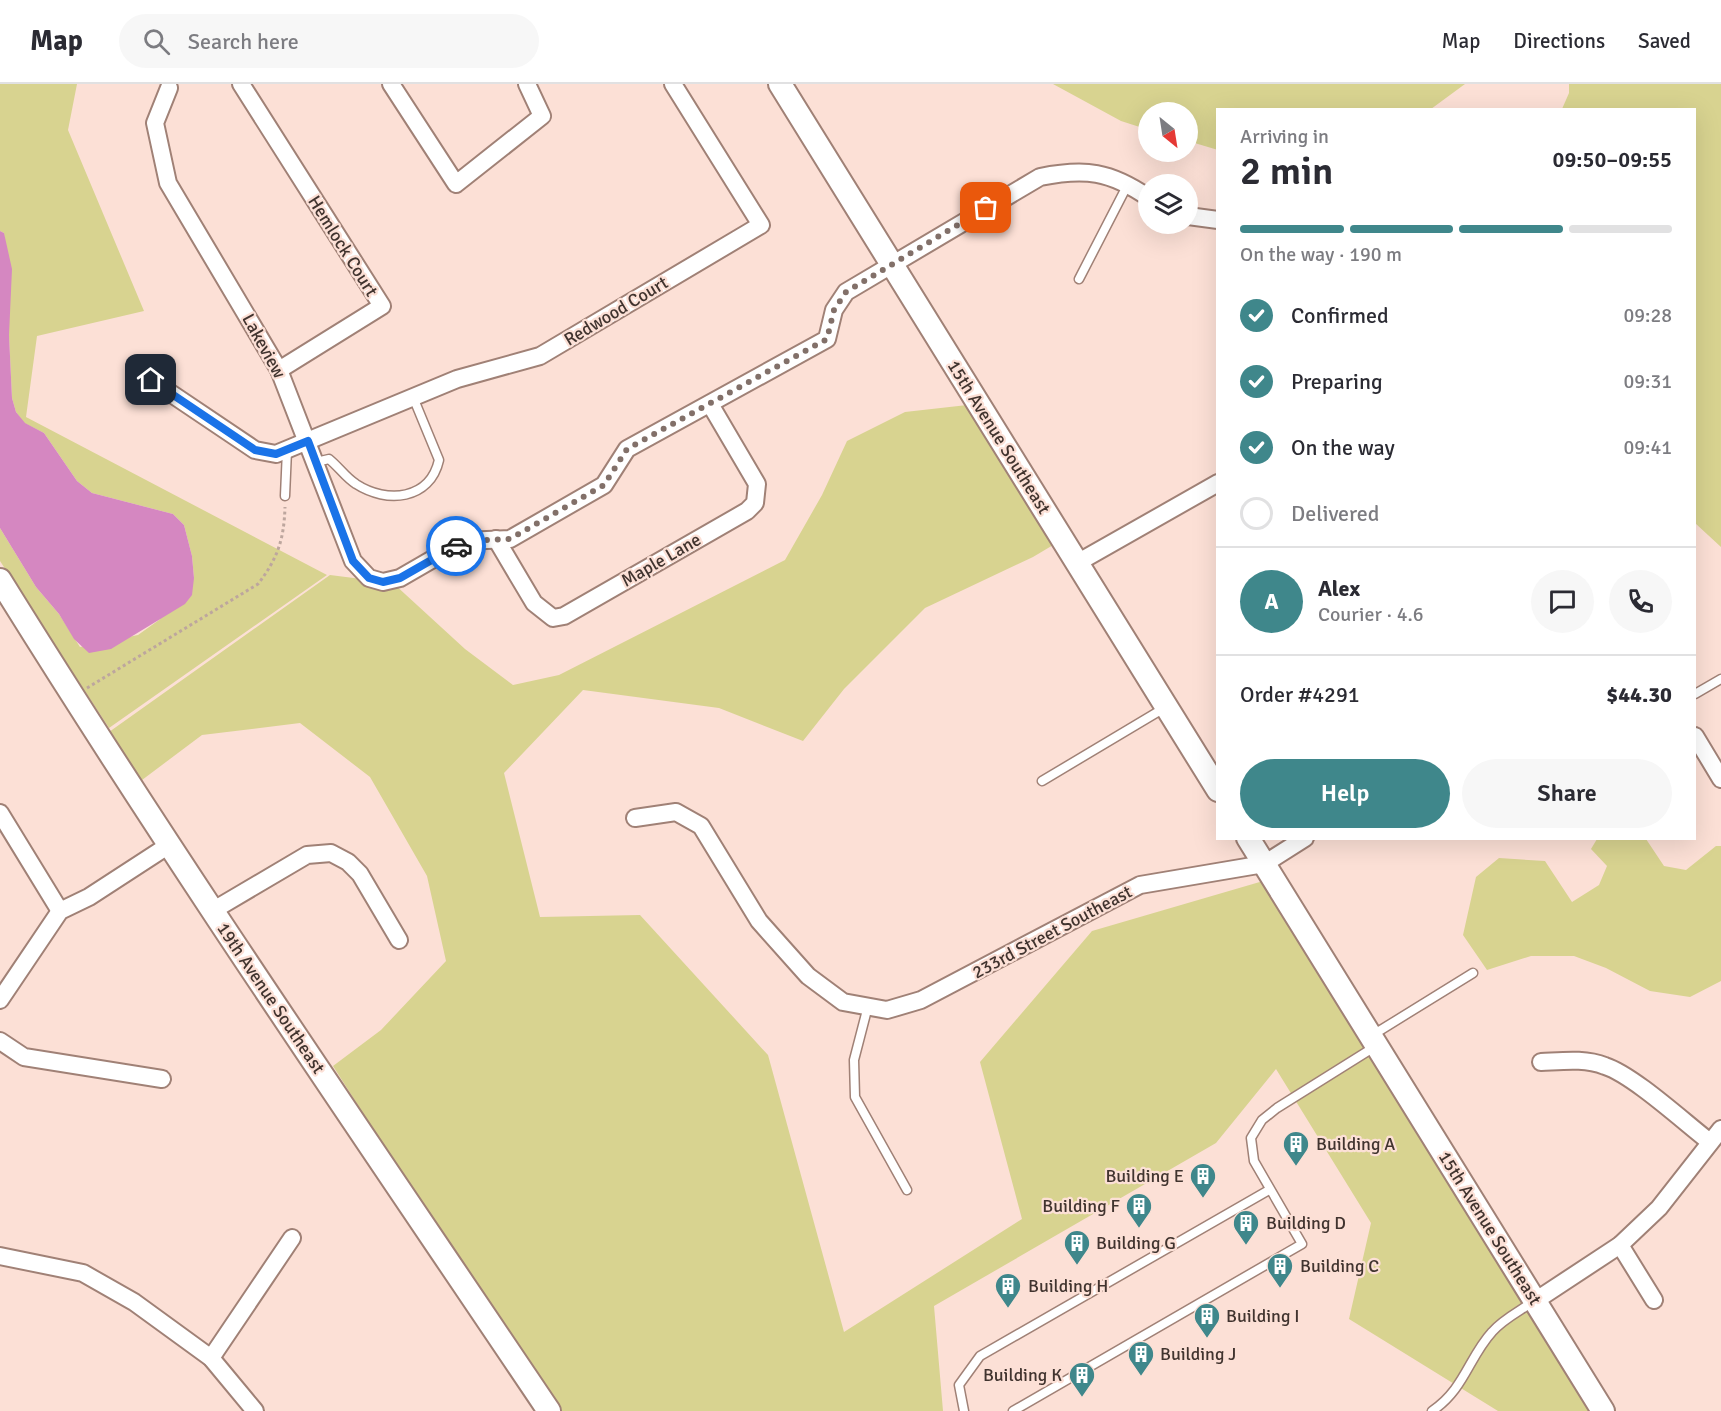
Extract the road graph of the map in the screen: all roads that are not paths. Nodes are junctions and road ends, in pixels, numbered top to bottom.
1 (241, 84) edge
2 (391, 84) edge
3 (527, 84) edge
4 (673, 84) edge
5 (780, 84) edge
6 (172, 85) edge
7 (1126, 182) junction
8 (1138, 190) edge
9 (1198, 217) edge
10 (1216, 220) edge
11 (891, 263) junction
12 (1079, 279) dead end
13 (279, 369) junction
14 (151, 380) dead end
15 (413, 397) junction
16 (710, 404) junction
17 (308, 441) junction
18 (287, 450) junction
19 (316, 462) junction
20 (1216, 484) edge
21 (285, 496) road end
22 (496, 540) junction
23 (1077, 563) junction
24 (0, 580) edge
25 (1721, 679) edge
26 (1696, 693) edge
27 (1166, 707) junction
28 (1696, 737) edge
29 (1212, 766) edge
30 (1718, 768) edge
31 (1041, 781) dead end
32 (1216, 782) edge
33 (0, 813) edge
34 (635, 818) dead end
35 (1249, 840) edge
36 (1302, 840) edge
37 (169, 845) junction
38 (1264, 864) junction
39 (60, 911) junction
40 (212, 911) junction
41 (399, 940) dead end
42 (1473, 973) dead end
43 (0, 1000) edge
44 (868, 1006) junction
45 (0, 1041) edge
46 (1374, 1041) junction
47 (1541, 1062) dead end
48 (162, 1079) dead end
49 (1715, 1135) edge
50 (907, 1190) dead end
51 (1269, 1190) junction
52 (292, 1238) dead end
53 (1620, 1245) junction
54 (0, 1256) edge
55 (1654, 1300) dead end
56 (1535, 1301) junction
57 (211, 1358) junction
58 (255, 1411) edge
59 (549, 1411) edge
60 (964, 1411) edge
61 (1013, 1411) edge
62 (1432, 1411) edge
63 (1603, 1411) edge

1 - 13 street, Hemlock Court
2 - 3 street
4 - 15 street, Redwood Court
5 - 11 street, 15th Avenue Southeast
6 - 13 street, Lakeview
7 - 8 street
7 - 11 street
7 - 12 lane
9 - 10 street
11 - 16 street
11 - 23 street, 15th Avenue Southeast
13 - 17 street, Lakeview
14 - 18 street
15 - 17 street, Redwood Court
15 - 19 lane
16 - 22 street
16 - 22 street, Maple Lane
17 - 18 street, Redwood Court
17 - 19 street, Lakeview
18 - 21 lane
19 - 22 street, Lakeview
20 - 23 street
23 - 27 street, 15th Avenue Southeast
24 - 37 street, 19th Avenue Southeast
25 - 26 lane
27 - 29 street, 15th Avenue Southeast
27 - 31 lane
28 - 30 street
29 - 32 street, 15th Avenue Southeast
33 - 39 street
34 - 44 street, 233rd Street Southeast
35 - 38 street, 15th Avenue Southeast
36 - 38 street, 233rd Street Southeast
37 - 39 street
37 - 40 street, 19th Avenue Southeast
38 - 44 street, 233rd Street Southeast
38 - 46 street, 15th Avenue Southeast
39 - 43 street
40 - 41 street
40 - 59 street, 19th Avenue Southeast
42 - 46 lane
44 - 50 lane
45 - 48 street
46 - 51 lane
46 - 56 street, 15th Avenue Southeast
47 - 49 street
49 - 53 street
51 - 60 lane
51 - 61 lane
52 - 57 street
53 - 55 street
53 - 56 street
54 - 57 street
56 - 62 lane
56 - 63 street, 15th Avenue Southeast
57 - 58 street

